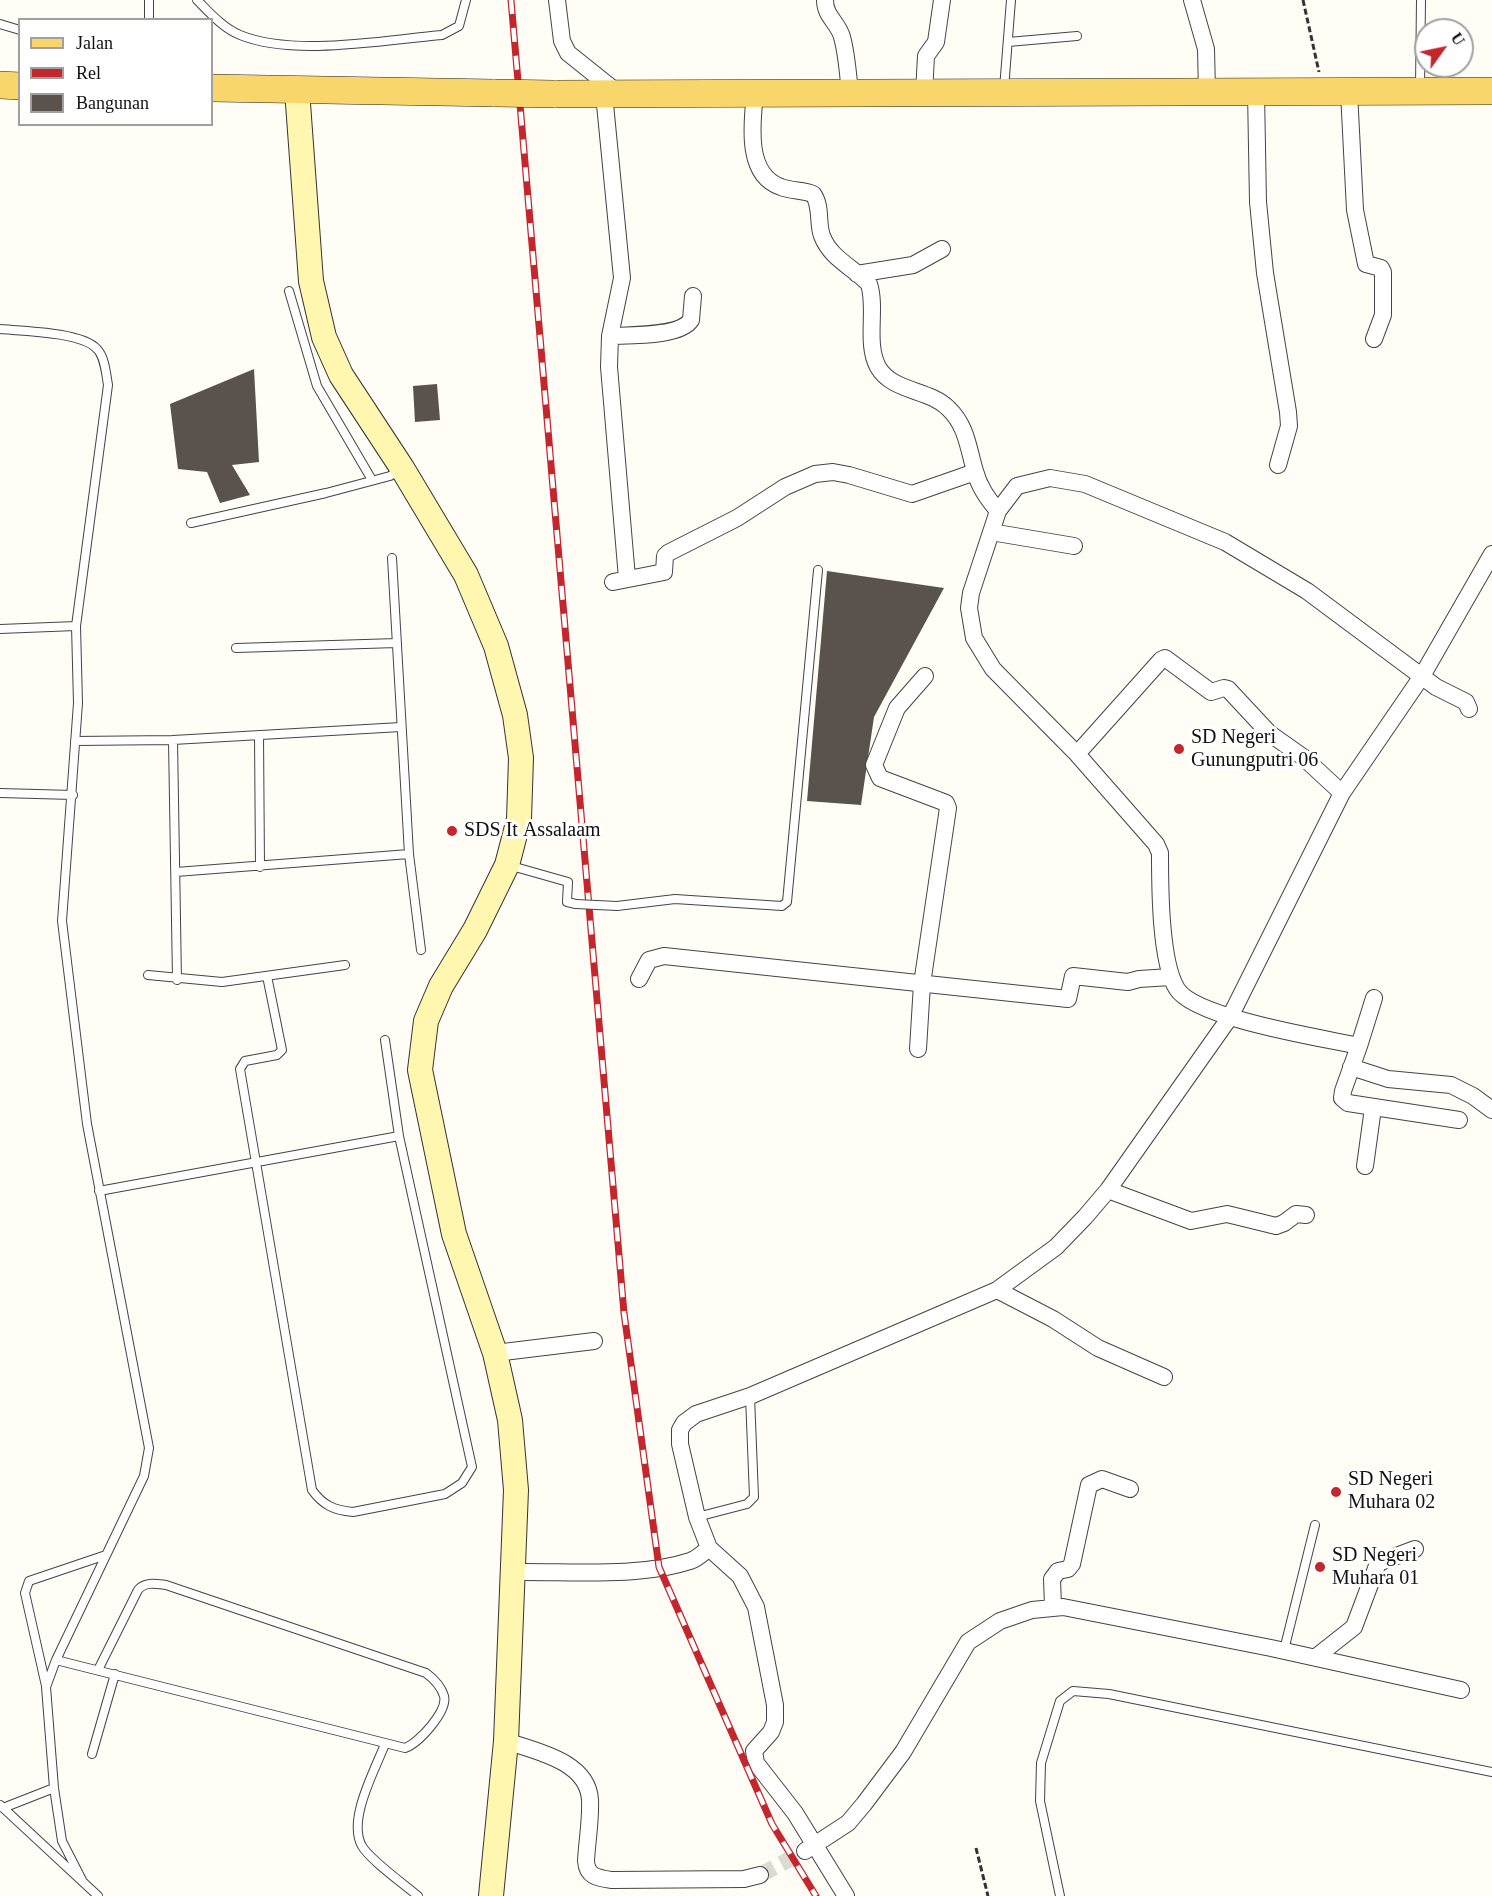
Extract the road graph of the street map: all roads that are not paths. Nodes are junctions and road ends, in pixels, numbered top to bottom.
1 (149, 0) edge
2 (197, 0) edge
3 (466, 0) edge
4 (557, 0) edge
5 (825, 0) edge
6 (942, 0) edge
7 (1011, 0) edge
8 (1192, 0) edge
9 (1421, 0) edge
10 (149, 18) edge
11 (0, 24) edge
12 (18, 29) edge
13 (1077, 36) dead end
14 (1008, 42) junction
15 (0, 86) edge
16 (18, 86) edge
17 (213, 88) edge
18 (297, 90) junction
19 (1207, 91) junction
20 (1419, 91) junction
21 (1492, 91) edge
22 (1256, 92) junction
23 (1336, 92) junction
24 (755, 93) junction
25 (850, 93) junction
26 (924, 93) junction
27 (1003, 93) junction
28 (612, 94) junction
29 (942, 249) dead end
30 (857, 274) junction
31 (289, 291) dead end
32 (693, 296) dead end
33 (0, 329) edge
34 (610, 336) junction
35 (1374, 339) dead end
36 (1278, 465) dead end
37 (402, 468) junction
38 (975, 472) junction
39 (372, 480) junction
40 (998, 511) junction
41 (191, 523) dead end
42 (992, 532) junction
43 (1074, 546) dead end
44 (1492, 554) edge
45 (392, 558) dead end
46 (818, 570) dead end
47 (76, 626) junction
48 (0, 629) edge
49 (397, 643) junction
50 (236, 648) dead end
51 (925, 676) dead end
52 (1422, 676) junction
53 (1469, 709) dead end
54 (401, 727) junction
55 (259, 735) junction
56 (173, 740) junction
57 (75, 741) junction
58 (1077, 754) junction
59 (1341, 793) junction
60 (0, 794) edge
61 (73, 795) junction
62 (409, 854) junction
63 (507, 865) junction
64 (260, 867) junction
65 (176, 872) junction
66 (421, 950) dead end
67 (345, 965) dead end
68 (148, 975) dead end
69 (267, 976) junction
70 (1171, 977) junction
71 (639, 979) dead end
72 (177, 980) junction
73 (922, 984) junction
74 (1374, 998) dead end
75 (1230, 1017) junction
76 (385, 1040) dead end
77 (1359, 1046) junction
78 (918, 1049) dead end
79 (1351, 1067) junction
80 (1373, 1108) junction
81 (1492, 1110) edge
82 (1459, 1120) dead end
83 (399, 1136) junction
84 (257, 1164) junction
85 (1365, 1166) dead end
86 (1108, 1190) junction
87 (99, 1191) junction
88 (1306, 1215) dead end
89 (997, 1290) junction
90 (594, 1341) dead end
91 (495, 1353) junction
92 (1164, 1377) dead end
93 (750, 1396) junction
94 (1130, 1488) dead end
95 (697, 1517) junction
96 (1315, 1525) dead end
97 (709, 1548) junction
98 (1415, 1549) dead end
99 (106, 1555) junction
100 (513, 1572) junction
101 (1053, 1606) junction
102 (1284, 1650) junction
103 (1316, 1657) junction
104 (56, 1660) junction
105 (98, 1670) junction
106 (115, 1674) junction
107 (46, 1687) junction
108 (1461, 1690) dead end
109 (506, 1741) junction
110 (385, 1744) junction
111 (92, 1754) dead end
112 (1492, 1772) edge
113 (54, 1788) junction
114 (2, 1807) edge
115 (809, 1848) junction
116 (760, 1875) tunnel mouth
117 (82, 1880) junction
118 (98, 1896) edge
119 (417, 1896) edge
120 (491, 1896) edge
121 (846, 1896) edge
122 (1060, 1896) edge

1 - 10 lane
2 - 3 lane
4 - 28 street
5 - 25 street
6 - 26 street
7 - 14 lane
8 - 19 street
9 - 20 lane
11 - 12 lane
13 - 14 lane
14 - 27 lane
15 - 16 main road
17 - 18 main road
18 - 28 main road, bridge
18 - 37 street
19 - 22 main road
19 - 27 main road
20 - 21 main road
20 - 23 main road
22 - 23 main road
22 - 36 street
23 - 35 street
24 - 25 main road
24 - 28 main road
24 - 30 street
25 - 26 main road
26 - 27 main road
28 - 34 street
29 - 30 street
30 - 38 street
31 - 39 lane
32 - 34 street
33 - 47 lane
34 - 38 street
37 - 39 lane
37 - 63 street
38 - 40 street
39 - 41 lane
40 - 42 street
40 - 52 street
42 - 43 street
42 - 58 street
44 - 52 street
45 - 49 lane
46 - 63 lane, bridge
47 - 48 lane
47 - 57 lane
49 - 50 lane
49 - 54 lane
51 - 73 street
52 - 53 street
52 - 59 street
54 - 55 lane
54 - 62 lane
55 - 56 lane
55 - 64 lane
56 - 57 lane
56 - 65 lane
57 - 61 lane
58 - 59 street
58 - 70 street
59 - 75 street
60 - 61 lane
61 - 87 lane
62 - 64 lane
62 - 66 lane
63 - 91 street
64 - 65 lane
65 - 72 lane
67 - 69 lane
68 - 72 lane
69 - 72 lane
69 - 84 lane
70 - 73 street
70 - 75 street
71 - 73 street
73 - 78 street
74 - 77 street
75 - 77 street
75 - 86 street
76 - 83 lane
77 - 79 street
79 - 80 street
79 - 81 street
80 - 82 street
80 - 85 street
83 - 84 lane
83 - 84 lane
84 - 87 lane
86 - 88 street
86 - 89 street
87 - 99 lane
89 - 92 street
89 - 93 street
90 - 91 street
91 - 100 street
93 - 95 lane
93 - 95 street
94 - 101 street
95 - 97 street
96 - 102 lane
97 - 100 street
97 - 115 street
98 - 103 street
99 - 104 lane
99 - 107 lane
100 - 109 street
101 - 102 street
101 - 115 street
102 - 103 street
103 - 108 street
104 - 105 lane
104 - 107 lane
105 - 106 lane
105 - 110 lane
106 - 110 lane
106 - 111 lane
107 - 113 lane
109 - 116 street
109 - 120 street
110 - 119 lane
112 - 122 lane
113 - 114 lane
113 - 117 lane
114 - 117 lane
115 - 121 street
117 - 118 lane

